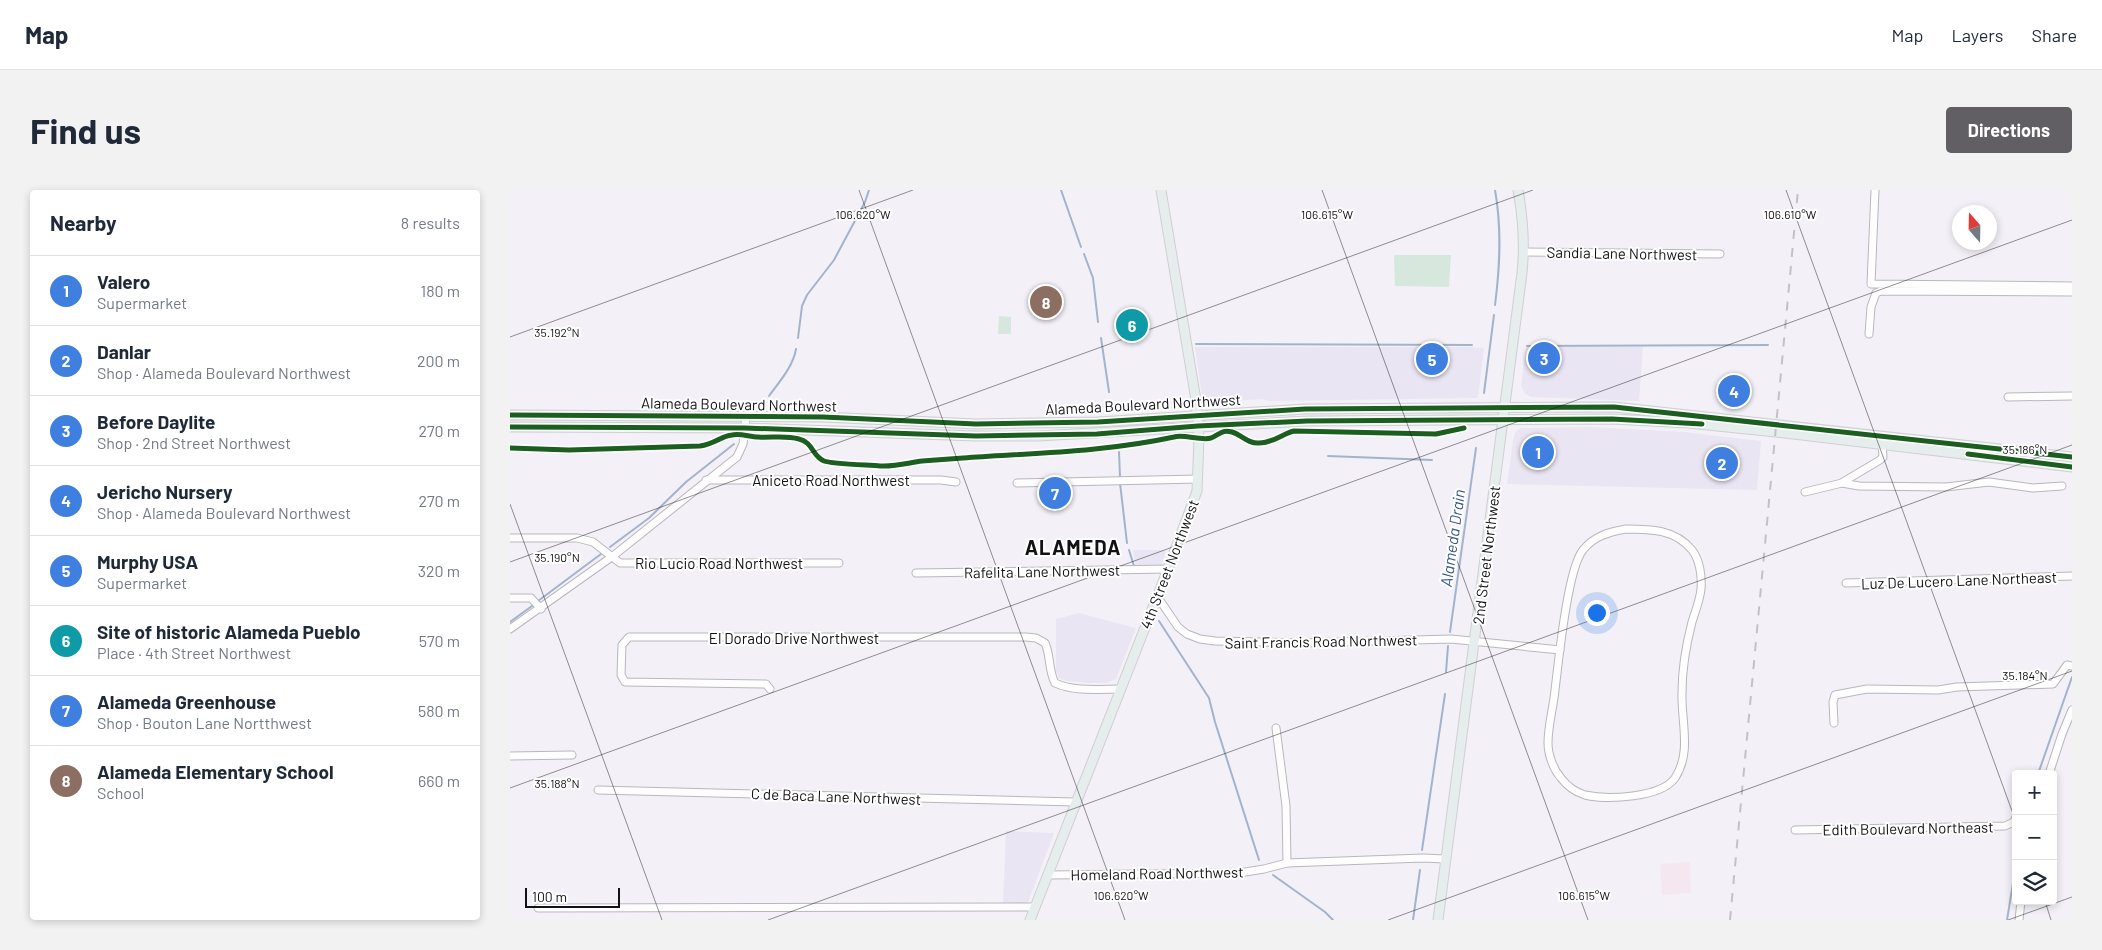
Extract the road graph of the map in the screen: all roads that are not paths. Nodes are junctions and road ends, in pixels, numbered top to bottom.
1 (1161, 190) edge
2 (1518, 190) edge
3 (1876, 190) edge
4 (1524, 252) junction
5 (1720, 254) dead end
6 (2072, 286) edge
7 (2072, 292) edge
8 (1869, 334) dead end
9 (2008, 396) dead end
10 (2072, 396) edge
11 (1504, 407) junction
12 (1197, 414) junction
13 (510, 415) edge
14 (746, 417) junction
15 (1502, 420) junction
16 (1198, 426) junction
17 (510, 427) edge
18 (745, 428) junction
19 (1776, 428) junction
20 (1882, 444) junction
21 (2069, 456) edge
22 (2072, 467) edge
23 (1198, 479) junction
24 (706, 480) junction
25 (956, 482) dead end
26 (1017, 483) dead end
27 (1842, 483) junction
28 (2062, 486) dead end
29 (1805, 492) dead end
30 (510, 538) edge
31 (613, 556) junction
32 (839, 563) dead end
33 (1168, 569) junction
34 (916, 573) dead end
35 (2072, 576) edge
36 (1846, 584) dead end
37 (1157, 596) junction
38 (510, 598) edge
39 (541, 609) junction
40 (510, 629) edge
41 (1475, 640) junction
42 (1560, 650) junction
43 (2072, 666) edge
44 (770, 689) dead end
45 (1120, 689) junction
46 (2072, 710) edge
47 (1834, 723) dead end
48 (1276, 728) dead end
49 (572, 755) dead end
50 (510, 756) edge
51 (2050, 770) edge
52 (598, 790) dead end
53 (1075, 802) junction
54 (2012, 823) edge
55 (1795, 830) dead end
56 (1446, 859) junction
57 (1287, 863) junction
58 (1047, 875) junction
59 (2021, 905) edge
60 (1035, 907) junction
61 (538, 908) dead end
62 (1030, 920) edge
63 (1438, 920) edge
64 (2019, 920) edge

1 - 12 main road, 4th Street Northwest
2 - 4 main road, 2nd Street Northwest
3 - 6 street
4 - 5 street, Sandia Lane Northwest
4 - 11 main road, 2nd Street Northwest
7 - 8 street
9 - 10 street
11 - 12 main road, Alameda Boulevard Northwest
11 - 15 main road, 2nd Street Northwest
11 - 19 main road, Alameda Boulevard Northwest
12 - 14 main road, Alameda Boulevard Northwest
12 - 16 main road, 4th Street Northwest
13 - 14 main road, Alameda Boulevard Northwest
14 - 18 street
15 - 16 main road, Alameda Boulevard Northwest
15 - 19 main road, Alameda Boulevard Northwest
15 - 41 main road, 2nd Street Northwest
16 - 18 main road, Alameda Boulevard Northwest
16 - 23 main road, 4th Street Northwest
17 - 18 main road, Alameda Boulevard Northwest
18 - 24 street
19 - 20 main road
19 - 21 main road
20 - 22 main road
20 - 27 street
23 - 26 street
23 - 33 main road, 4th Street Northwest
24 - 25 street, Aniceto Road Northwest
24 - 31 street
27 - 28 street
27 - 29 street
30 - 31 street, Rio Lucio Road Northwest
31 - 32 street, Rio Lucio Road Northwest
31 - 39 street
33 - 34 street, Rafelita Lane Northwest
33 - 37 main road, 4th Street Northwest
35 - 36 street, Luz De Lucero Lane Northeast
37 - 41 street, Saint Francis Road Northwest
37 - 45 main road, 4th Street Northwest
38 - 39 street
39 - 40 street
41 - 42 street, Saint Francis Road Northwest
41 - 56 main road, 2nd Street Northwest
42 - 42 street
43 - 47 street
44 - 45 street, El Dorado Drive Northwest
45 - 53 main road, 4th Street Northwest
46 - 51 street
48 - 57 street
49 - 50 street
52 - 53 street, C de Baca Lane Northwest
53 - 58 main road, 4th Street Northwest
54 - 55 street, Edith Boulevard Northeast
56 - 57 street, Homeland Road Northwest
56 - 63 main road, 2nd Street Northwest
57 - 58 street, Homeland Road Northwest
58 - 60 main road, 4th Street Northwest
59 - 64 street
60 - 61 street
60 - 62 main road, 4th Street Northwest

